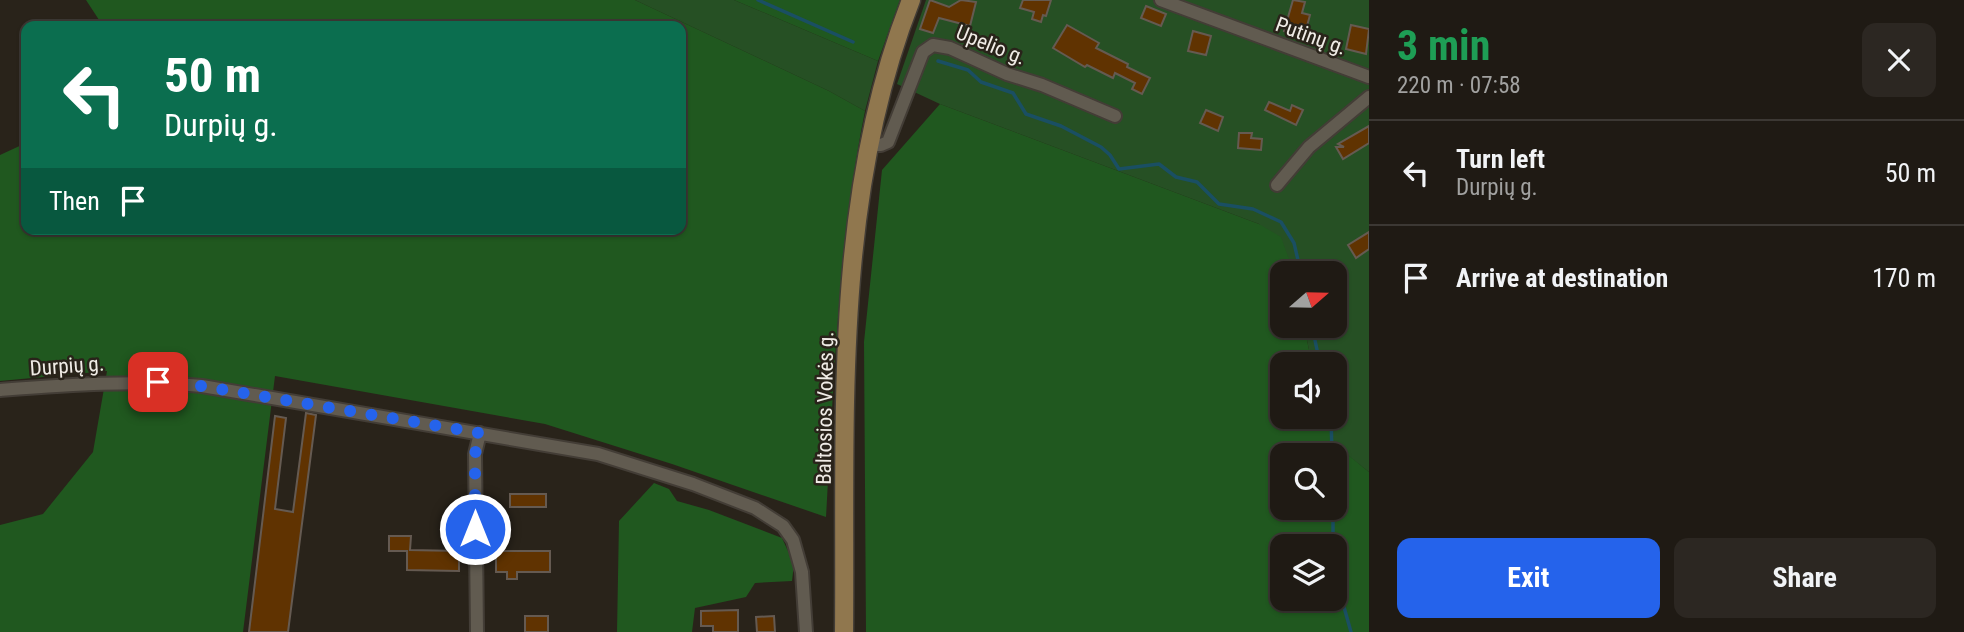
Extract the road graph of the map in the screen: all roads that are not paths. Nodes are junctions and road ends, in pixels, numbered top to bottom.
1 (911, 0) edge
2 (1161, 0) edge
3 (1369, 77) edge
4 (1369, 97) edge
5 (1115, 116) dead end
6 (868, 145) junction
7 (1277, 185) dead end
8 (0, 390) edge
9 (480, 433) junction
10 (477, 632) edge
11 (806, 632) edge
12 (845, 632) edge

1 - 6 main road, Baltosios Vokės g.
2 - 3 street, Putinų g.
4 - 7 street
5 - 6 street, Upelio g.
6 - 12 main road, Baltosios Vokės g.
8 - 9 street, Durpių g.
9 - 10 street
9 - 11 street, Durpių g.

